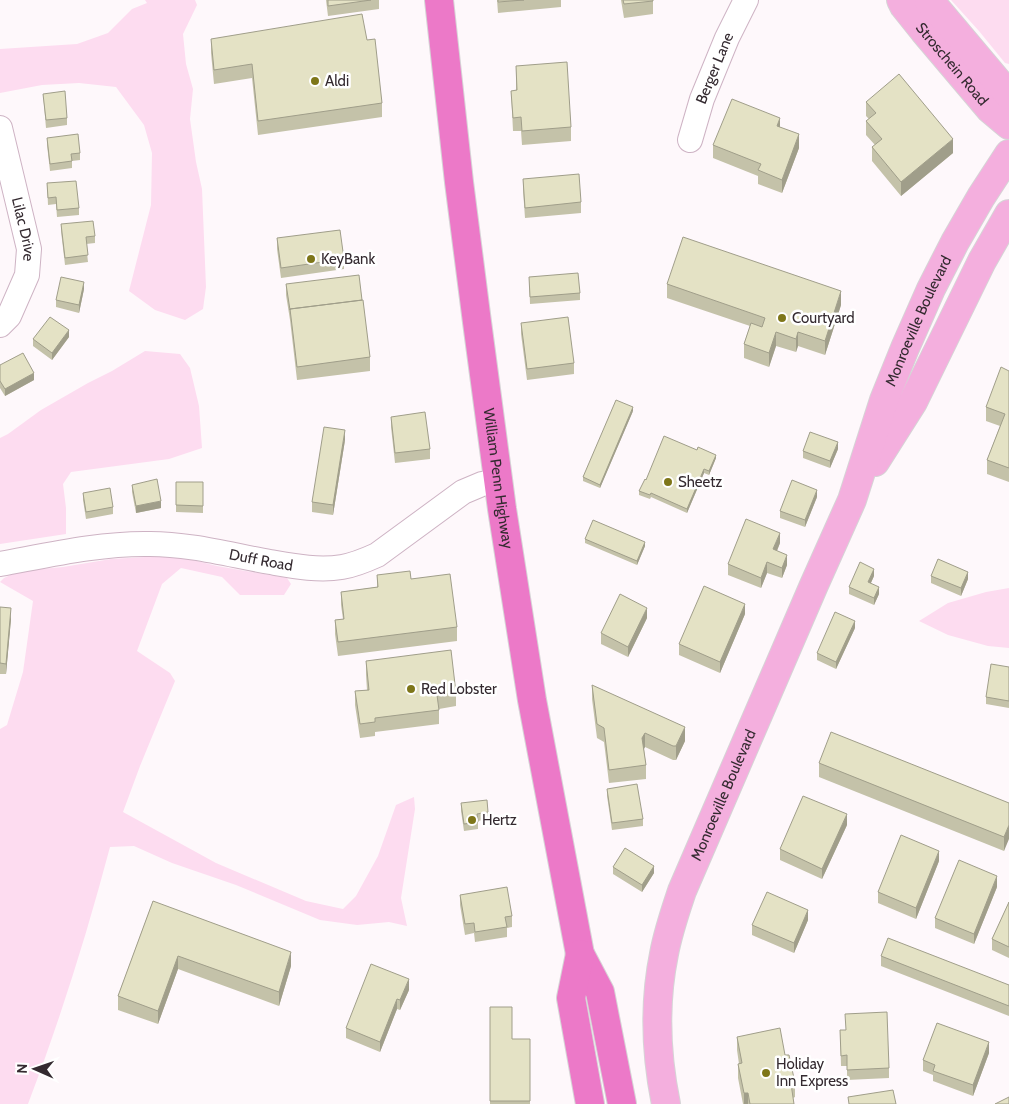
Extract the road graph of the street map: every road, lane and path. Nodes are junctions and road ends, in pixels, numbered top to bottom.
1 (439, 0) edge
2 (746, 0) edge
3 (901, 0) edge
4 (929, 0) edge
5 (1004, 84) edge
6 (1009, 125) edge
7 (0, 128) edge
8 (690, 140) dead end
9 (1009, 154) edge
10 (1009, 214) edge
11 (0, 326) edge
12 (499, 481) junction
13 (852, 500) junction
14 (0, 564) edge
15 (580, 954) junction
16 (587, 1097) edge
17 (622, 1104) edge
18 (666, 1104) edge

1 - 12 highway, William Penn Highway
2 - 8 street, Berger Lane
3 - 6 main road, Stroschein Road
4 - 5 main road, Stroschein Road
7 - 11 street, Lilac Drive
9 - 13 main road, Monroeville Boulevard
10 - 13 main road, Monroeville Boulevard
12 - 14 street, Duff Road
12 - 15 highway, William Penn Highway
13 - 18 main road, Monroeville Boulevard
15 - 16 highway, William Penn Highway
15 - 17 highway, William Penn Highway

